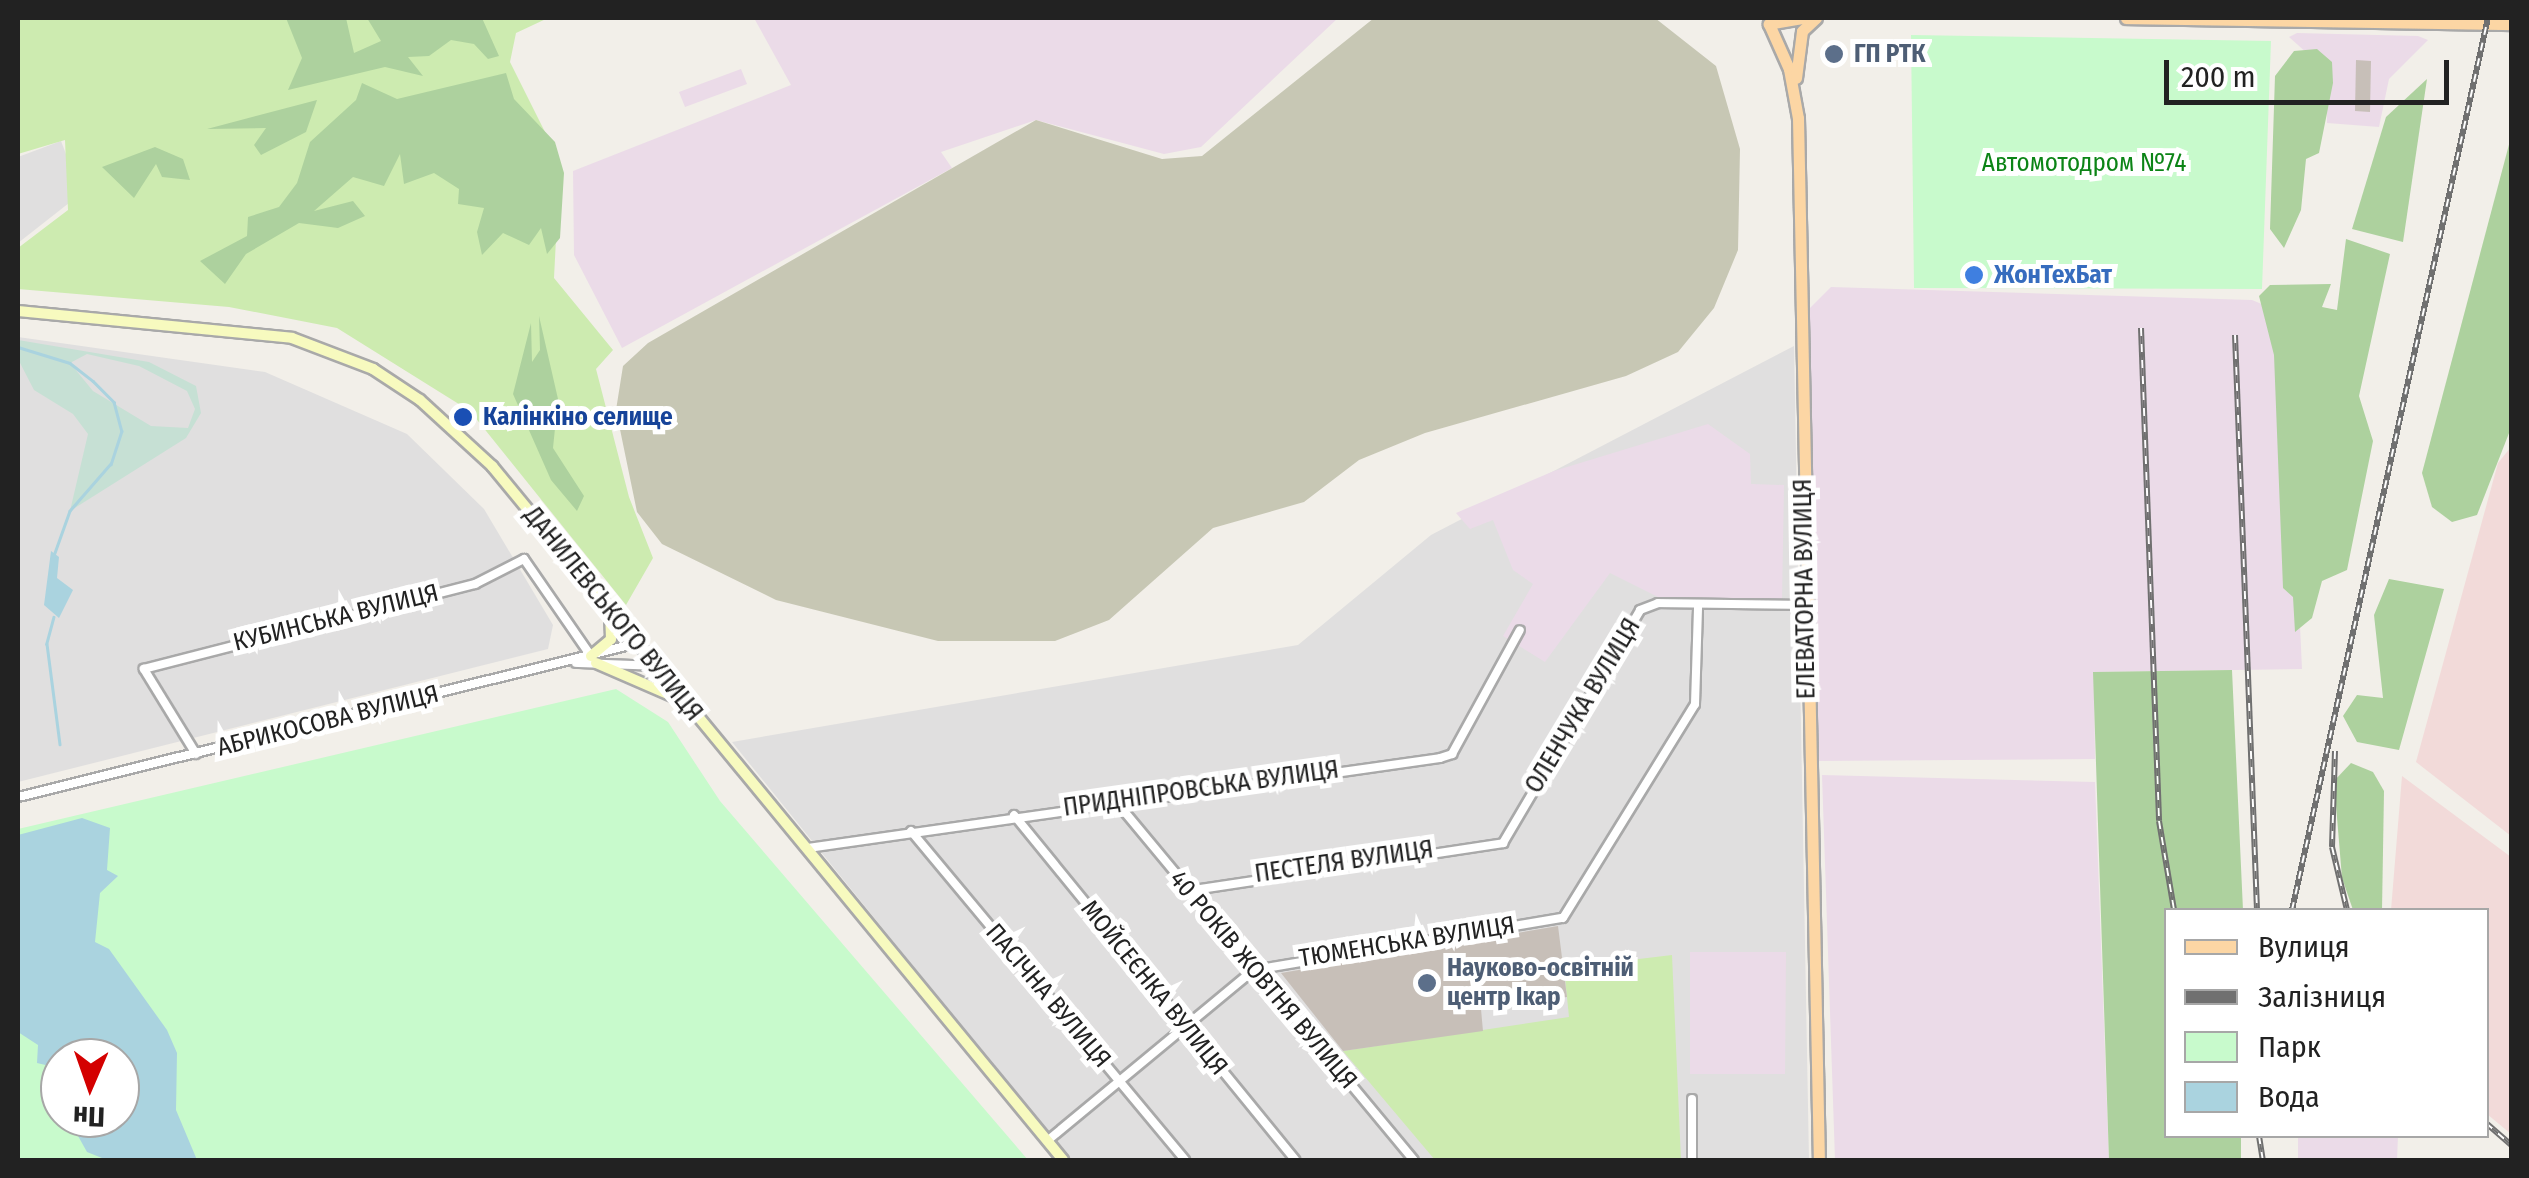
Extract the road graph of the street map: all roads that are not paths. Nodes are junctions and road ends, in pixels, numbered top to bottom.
1 (1802, 18) edge
2 (1816, 18) edge
3 (2126, 18) edge
4 (1766, 21) edge
5 (2512, 24) edge
6 (1796, 93) junction
7 (18, 311) edge
8 (1805, 605) junction
9 (608, 606) junction
10 (1698, 606) junction
11 (1520, 630) dead end
12 (638, 643) junction
13 (594, 660) junction
14 (656, 666) junction
15 (690, 707) junction
16 (196, 754) junction
17 (18, 798) edge
18 (1114, 799) junction
19 (1014, 815) junction
20 (911, 832) junction
21 (1502, 843) joint
22 (808, 848) junction
23 (1187, 890) junction
24 (1254, 970) junction
25 (1182, 1025) junction
26 (1118, 1079) junction
27 (1692, 1099) dead end
28 (1047, 1141) junction
29 (1062, 1160) edge
30 (1185, 1160) edge
31 (1295, 1160) edge
32 (1414, 1160) edge
33 (1692, 1160) edge
34 (1819, 1160) edge

1 - 4 main road
2 - 6 main road
3 - 5 main road
4 - 6 main road, ЕЛЕВАТОРНА ВУЛИЦЯ
6 - 8 main road, ЕЛЕВАТОРНА ВУЛИЦЯ
7 - 9 street, ДАНИЛЕВСЬКОГО ВУЛИЦЯ
8 - 10 street, ОЛЕНЧУКА ВУЛИЦЯ
8 - 34 main road, ЕЛЕВАТОРНА ВУЛИЦЯ
9 - 12 street, ДАНИЛЕВСЬКОГО ВУЛИЦЯ
9 - 13 street
10 - 21 street, ОЛЕНЧУКА ВУЛИЦЯ
10 - 24 street, ТЮМЕНСЬКА ВУЛИЦЯ
11 - 18 street, ПРИДНІПРОВСЬКА ВУЛИЦЯ
12 - 13 street
12 - 14 street, ДАНИЛЕВСЬКОГО ВУЛИЦЯ
13 - 14 street
13 - 15 street
13 - 16 street, АБРИКОСОВА ВУЛИЦЯ
13 - 16 street, КУБИНСЬКА ВУЛИЦЯ
14 - 15 street, ДАНИЛЕВСЬКОГО ВУЛИЦЯ
15 - 22 street, ДАНИЛЕВСЬКОГО ВУЛИЦЯ
16 - 17 street, АБРИКОСОВА ВУЛИЦЯ
18 - 19 street, ПРИДНІПРОВСЬКА ВУЛИЦЯ
18 - 23 street, 40 РОКІВ ЖОВТНЯ ВУЛИЦЯ
19 - 20 street, ПРИДНІПРОВСЬКА ВУЛИЦЯ
19 - 25 street, МОЙСЕЄНКА ВУЛИЦЯ
20 - 22 street, ПРИДНІПРОВСЬКА ВУЛИЦЯ
20 - 26 street, ПАСІЧНА ВУЛИЦЯ
21 - 23 street, ПЕСТЕЛЯ ВУЛИЦЯ
22 - 28 street, ДАНИЛЕВСЬКОГО ВУЛИЦЯ
23 - 24 street, 40 РОКІВ ЖОВТНЯ ВУЛИЦЯ
24 - 25 street, ТЮМЕНСЬКА ВУЛИЦЯ
24 - 32 street, 40 РОКІВ ЖОВТНЯ ВУЛИЦЯ
25 - 26 street, ТЮМЕНСЬКА ВУЛИЦЯ
25 - 31 street, МОЙСЕЄНКА ВУЛИЦЯ
26 - 28 street, ТЮМЕНСЬКА ВУЛИЦЯ
26 - 30 street, ПАСІЧНА ВУЛИЦЯ
27 - 33 street
28 - 29 street, ДАНИЛЕВСЬКОГО ВУЛИЦЯ

